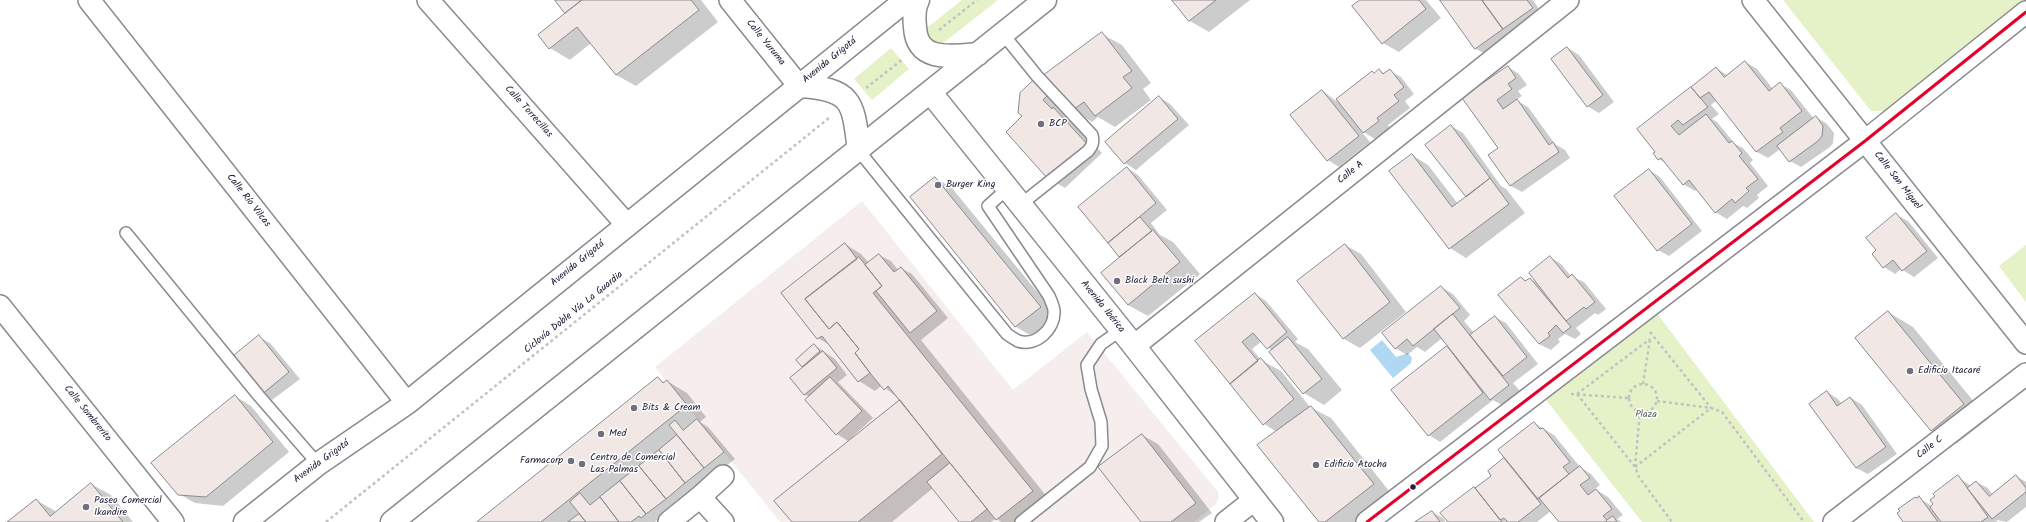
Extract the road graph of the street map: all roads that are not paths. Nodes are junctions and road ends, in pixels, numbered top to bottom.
1 (89, 0) edge
2 (428, 0) edge
3 (730, 0) edge
4 (906, 0) edge
5 (918, 0) edge
6 (1045, 0) edge
7 (1568, 0) edge
8 (1753, 0) edge
9 (2026, 12) edge
10 (1003, 34) junction
11 (978, 54) junction
12 (799, 86) junction
13 (930, 93) junction
14 (1865, 141) junction
15 (859, 152) junction
16 (1013, 197) junction
17 (627, 224) junction
18 (126, 233) dead end
19 (0, 306) edge
20 (1128, 338) junction
21 (2026, 343) edge
22 (2026, 374) edge
23 (407, 403) junction
24 (318, 464) junction
25 (723, 476) dead end
26 (700, 496) junction
27 (1254, 500) junction
28 (173, 522) edge
29 (245, 522) edge
30 (392, 522) edge
31 (669, 522) edge
32 (723, 522) edge
33 (1021, 522) edge
34 (1226, 522) edge
35 (1272, 522) edge
36 (1367, 522) edge
37 (1834, 522) edge

1 - 23 street, Calle Río Vilcas
2 - 17 street, Calle Torrecillas
3 - 12 street, Calle Yuruma
4 - 12 main road, Avenida Grigotá
5 - 11 main road
6 - 10 main road
7 - 20 street, Calle A
8 - 14 street, Calle San Miguel
9 - 14 street
10 - 11 main road
10 - 16 lane
11 - 13 main road
12 - 15 main road
12 - 17 main road, Avenida Grigotá
13 - 15 main road
13 - 16 main road, Avenida Ibérica
14 - 21 street, Calle San Miguel
14 - 36 street
15 - 16 lane
15 - 30 main road
16 - 20 main road, Avenida Ibérica
17 - 23 main road, Avenida Grigotá
18 - 24 lane
19 - 28 street, Calle Sombrerito
20 - 27 main road, Avenida Ibérica
20 - 33 lane
22 - 37 street, Calle C
23 - 24 main road, Avenida Grigotá
24 - 29 main road, Avenida Grigotá
25 - 26 street
26 - 31 street
26 - 32 street
27 - 34 street
27 - 35 main road, Avenida Ibérica

